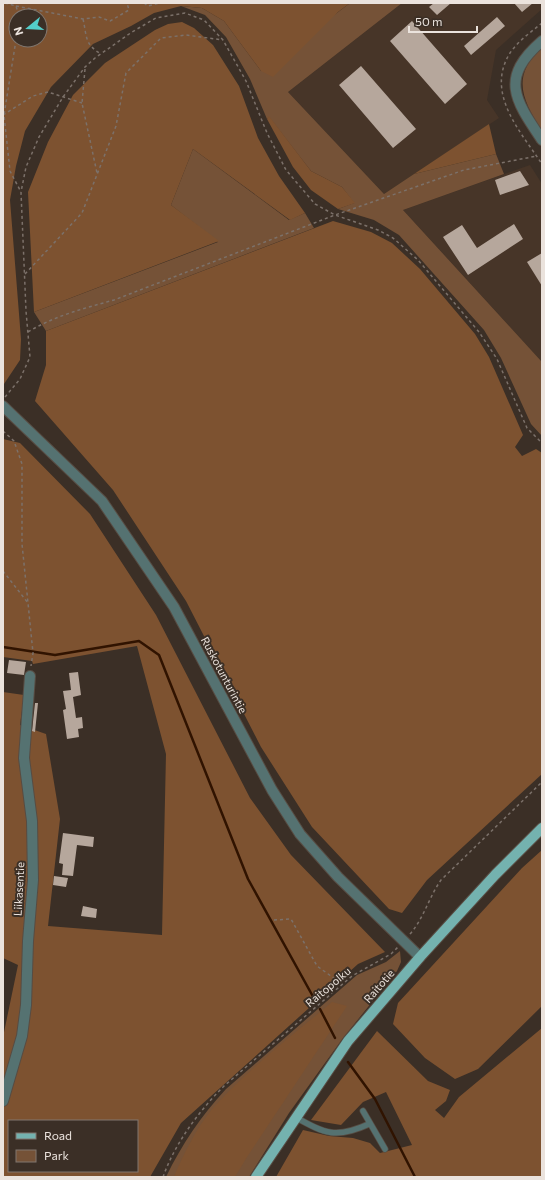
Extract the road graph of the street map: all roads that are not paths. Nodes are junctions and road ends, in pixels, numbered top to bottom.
1 (542, 41) edge
2 (542, 140) edge
3 (3, 406) edge
4 (30, 676) road end
5 (542, 828) edge
6 (420, 957) junction
7 (3, 1101) edge
8 (363, 1112) dead end
9 (295, 1117) junction
10 (369, 1124) junction
11 (385, 1149) dead end
12 (256, 1177) edge

1 - 2 street
3 - 6 street, Ruskotunturintie
4 - 7 street, Liikasentie
5 - 6 main road, Raitotie
6 - 9 main road, Raitotie
8 - 10 lane
9 - 10 lane
9 - 12 main road, Raitotie
10 - 11 lane

